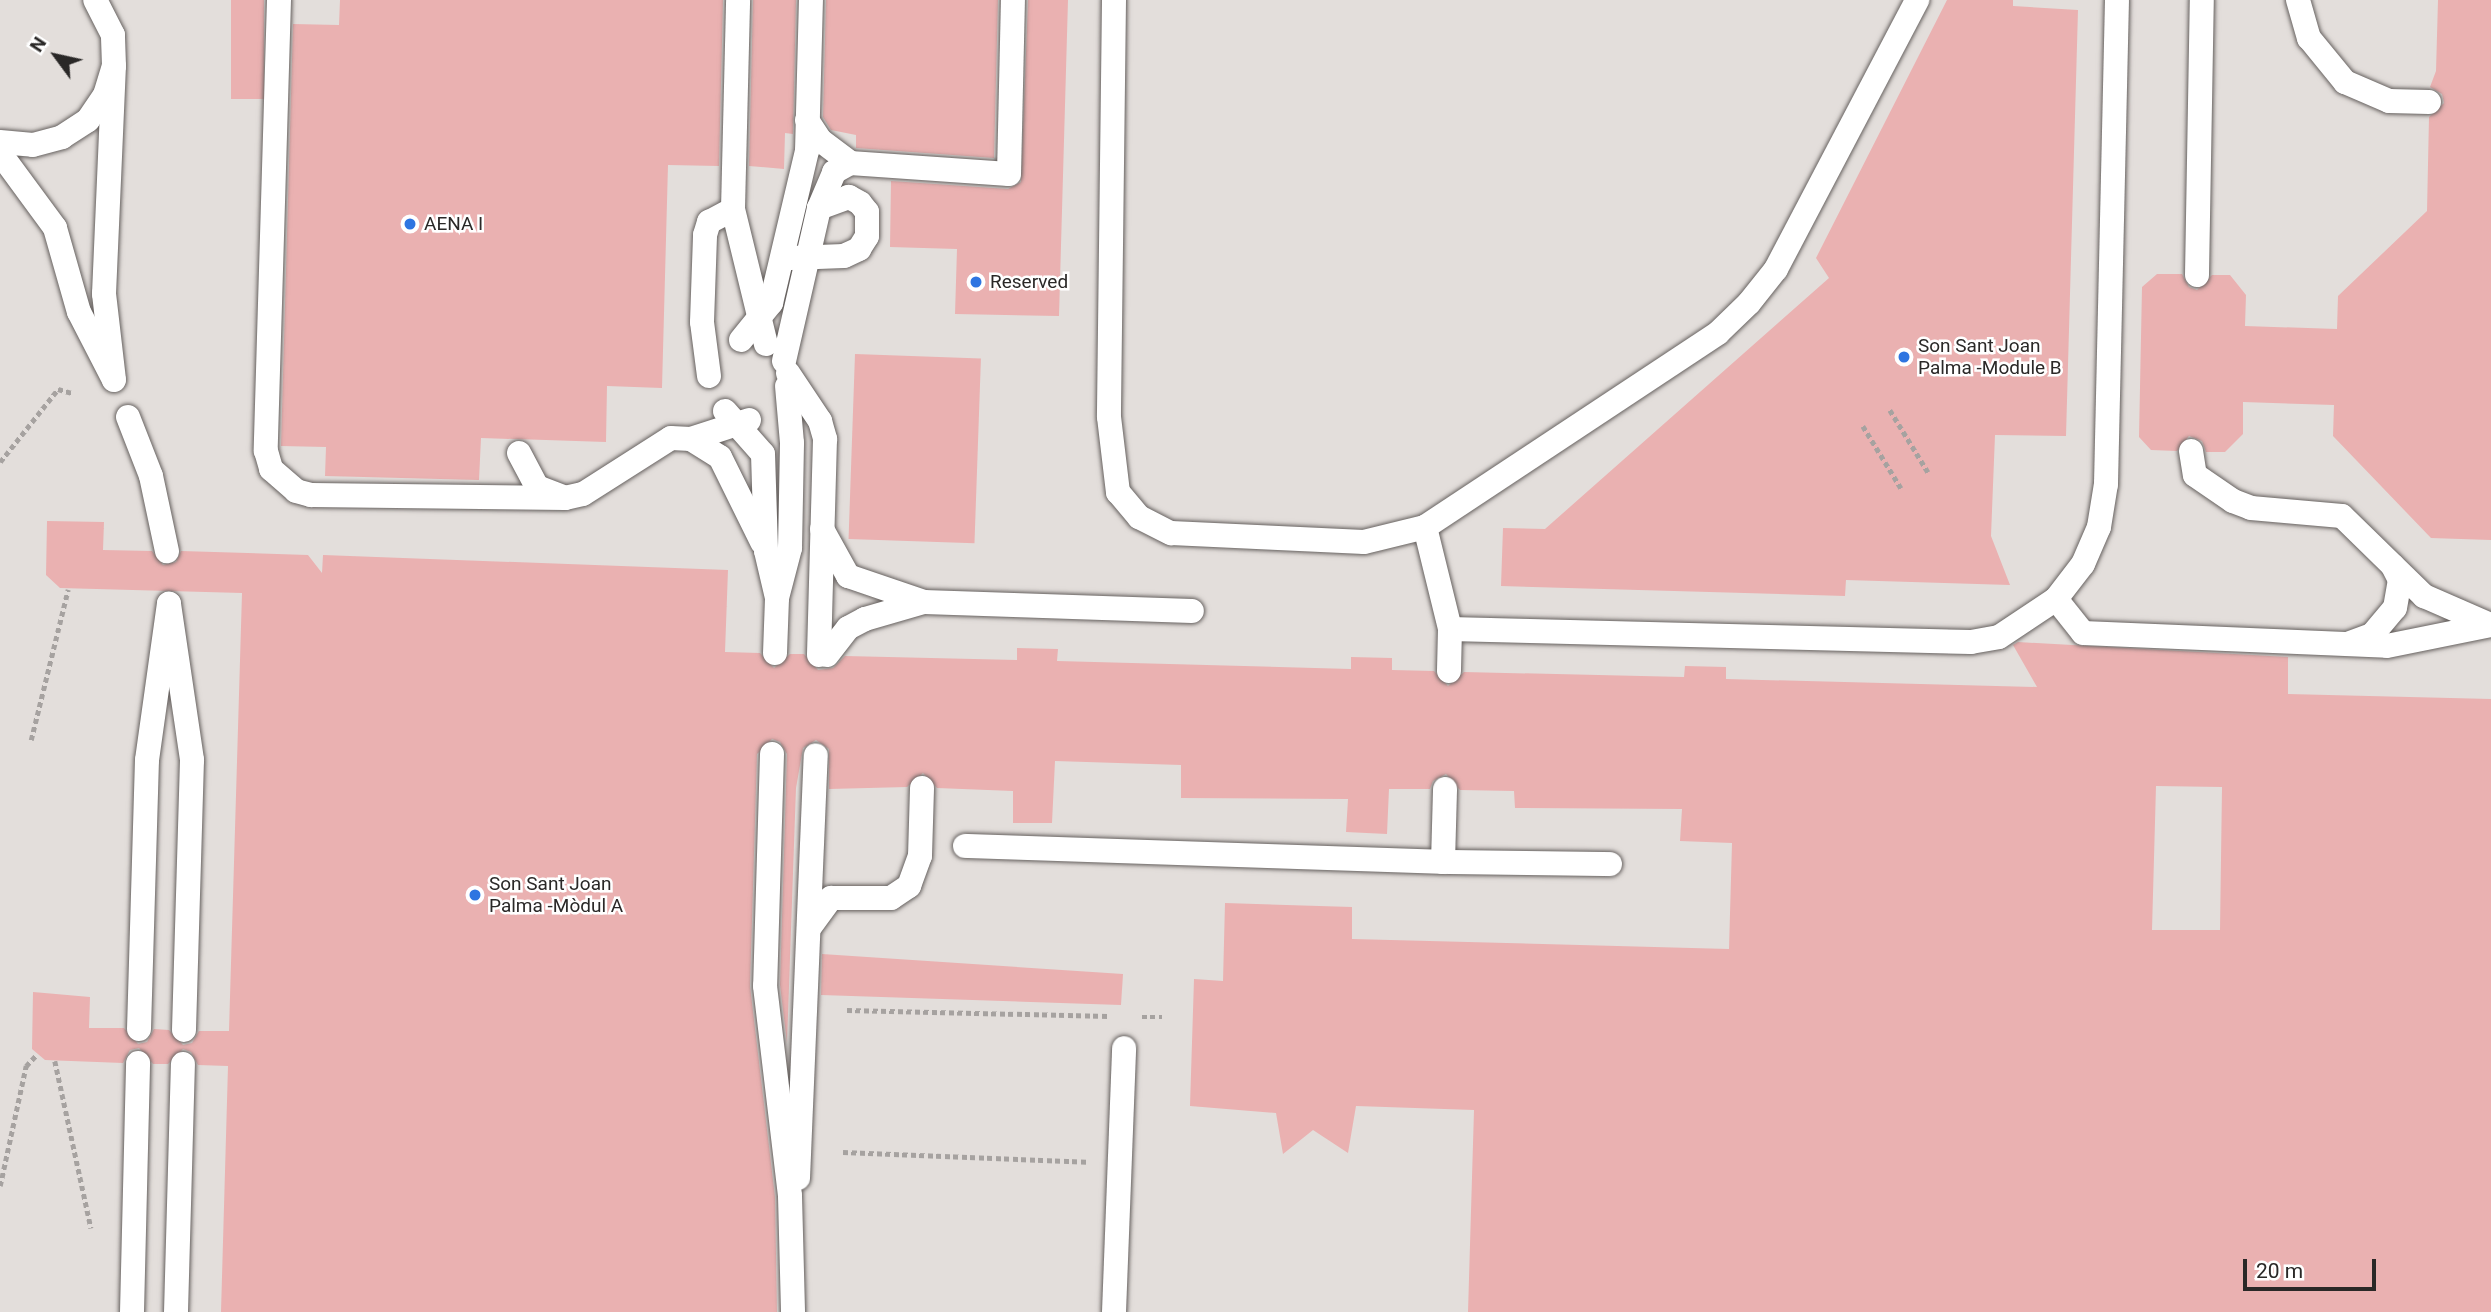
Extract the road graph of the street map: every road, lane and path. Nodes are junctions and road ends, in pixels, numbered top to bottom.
1 (95, 0) edge
2 (113, 0) edge
3 (279, 0) edge
4 (738, 0) edge
5 (811, 0) edge
6 (1013, 0) edge
7 (1114, 0) edge
8 (1917, 0) edge
9 (2117, 0) edge
10 (2202, 0) edge
11 (2298, 0) edge
12 (113, 35) junction
13 (114, 66) junction
14 (2429, 102) dead end
15 (807, 120) junction
16 (0, 142) edge
17 (0, 153) edge
18 (850, 163) junction
19 (819, 208) junction
20 (733, 209) junction
21 (806, 255) junction
22 (779, 270) junction
23 (2197, 275) dead end
24 (755, 336) junction
25 (786, 373) junction
26 (709, 376) junction
27 (72, 393) dead end
28 (121, 398) junction
29 (1890, 410) dead end
30 (736, 418) junction
31 (1863, 426) dead end
32 (691, 439) junction
33 (2191, 451) dead end
34 (519, 453) dead end
35 (0, 462) edge
36 (1928, 472) dead end
37 (1901, 488) dead end
38 (565, 498) junction
39 (1425, 527) junction
40 (822, 529) junction
41 (167, 551) dead end
42 (766, 551) junction
43 (2393, 565) junction
44 (68, 589) dead end
45 (777, 598) junction
46 (2056, 599) junction
47 (924, 602) junction
48 (1192, 611) dead end
49 (2490, 624) edge
50 (1450, 629) junction
51 (2346, 645) junction
52 (775, 653) dead end
53 (1449, 671) dead end
54 (31, 740) dead end
55 (772, 754) dead end
56 (816, 755) dead end
57 (922, 788) dead end
58 (1445, 789) dead end
59 (965, 846) dead end
60 (1443, 862) junction
61 (1610, 864) dead end
62 (810, 928) junction
63 (847, 1010) dead end
64 (1121, 1016) dead end
65 (1134, 1017) dead end
66 (1162, 1017) dead end
67 (139, 1029) dead end
68 (184, 1030) dead end
69 (1124, 1048) dead end
70 (37, 1054) dead end
71 (55, 1061) dead end
72 (138, 1063) dead end
73 (183, 1065) dead end
74 (843, 1152) dead end
75 (1088, 1162) dead end
76 (0, 1186) edge
77 (91, 1228) dead end
78 (794, 1262) junction
79 (132, 1312) edge
80 (176, 1312) edge
81 (793, 1312) edge
82 (1114, 1312) edge

1 - 12 lane
2 - 12 lane
3 - 38 lane
4 - 20 lane
5 - 15 lane
6 - 18 lane
7 - 39 lane
8 - 39 lane
9 - 46 lane
10 - 23 lane
11 - 14 lane
12 - 13 lane
13 - 16 lane
13 - 28 lane
15 - 18 lane
15 - 22 lane
17 - 28 lane
18 - 19 lane
19 - 21 lane
19 - 21 lane
20 - 24 lane
20 - 26 lane
21 - 22 lane
21 - 25 lane
22 - 24 lane
24 - 25 lane
24 - 26 lane
25 - 30 lane
25 - 40 lane
25 - 45 lane
26 - 30 lane
27 - 35 path
28 - 41 lane
29 - 36 path
30 - 32 lane
30 - 42 lane
31 - 37 path
32 - 38 lane
32 - 42 lane
33 - 43 lane
34 - 38 lane
39 - 50 lane
40 - 47 lane
40 - 47 lane
42 - 45 lane
43 - 49 lane
43 - 51 lane
44 - 54 path
45 - 52 lane
46 - 50 lane
46 - 51 lane
47 - 48 lane
49 - 51 lane
50 - 53 lane
55 - 78 lane
56 - 62 lane
57 - 62 lane
58 - 60 lane
59 - 60 lane
60 - 61 lane
62 - 78 lane
63 - 64 path
65 - 66 path
67 - 68 lane
69 - 82 lane
70 - 76 path
71 - 77 path
72 - 79 lane
73 - 80 lane
74 - 75 path
78 - 81 lane

